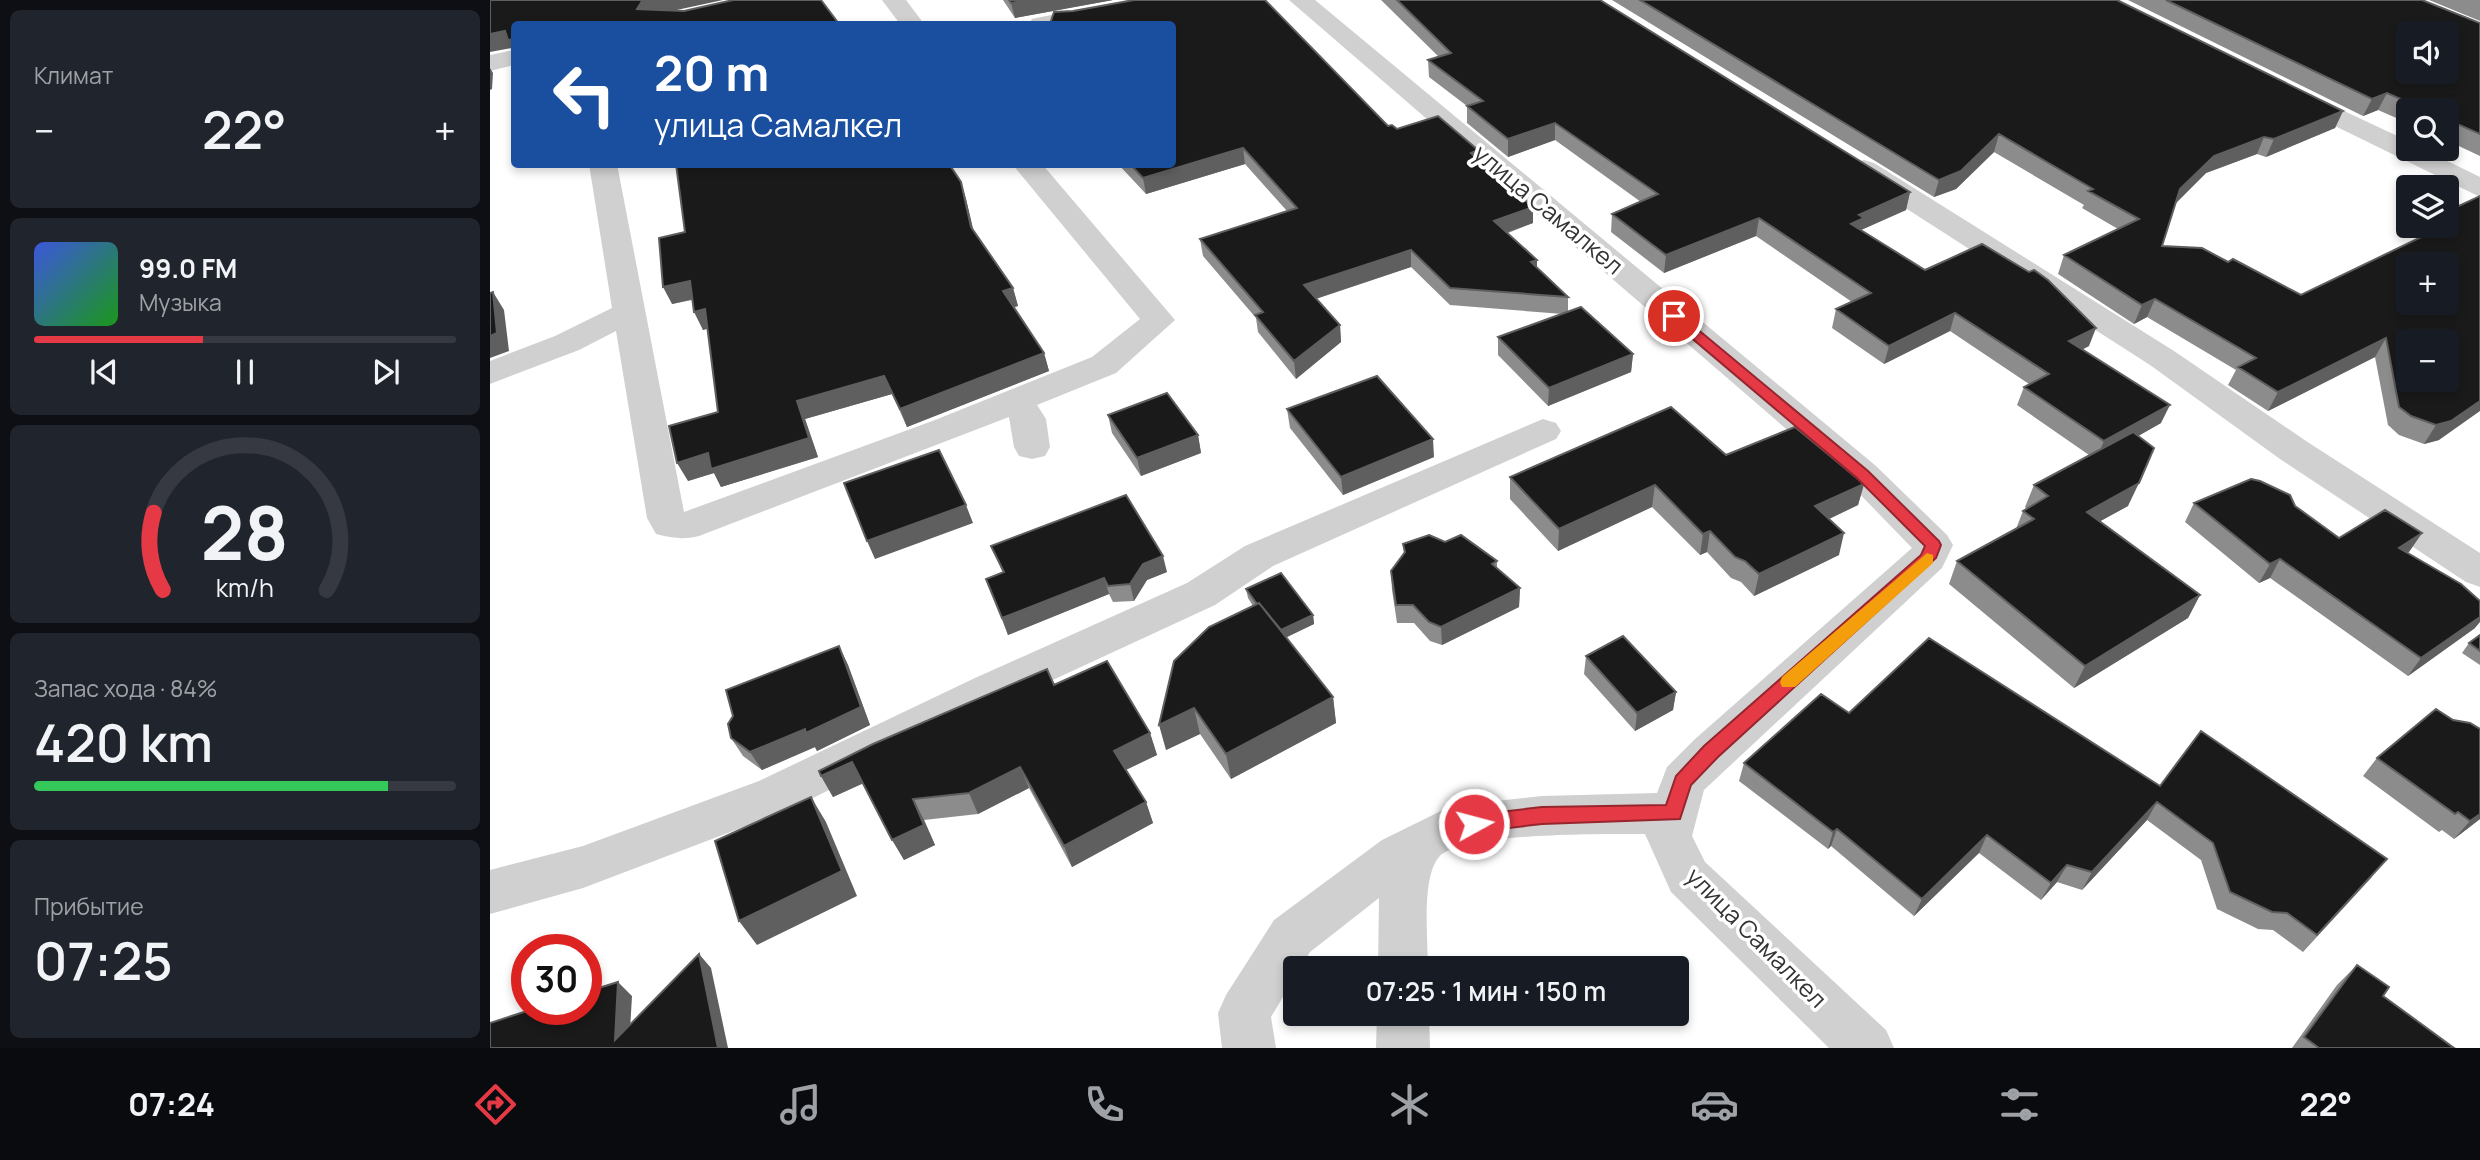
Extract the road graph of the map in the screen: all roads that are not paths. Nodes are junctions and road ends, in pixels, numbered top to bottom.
1 (894, 0) edge
2 (1165, 0) edge
3 (1301, 0) edge
4 (910, 21) edge
5 (1056, 21) edge
6 (511, 59) edge
7 (490, 63) edge
8 (2273, 85) edge
9 (1838, 152) edge
10 (604, 168) edge
11 (1029, 168) edge
12 (2480, 188) edge
13 (629, 312) junction
14 (490, 373) edge
15 (1016, 400) junction
16 (1543, 431) dead end
17 (1032, 446) dead end
18 (2480, 572) edge
19 (1673, 813) junction
20 (1421, 843) junction
21 (490, 892) edge
22 (1403, 956) edge
23 (1403, 1026) edge
24 (1249, 1048) edge
25 (1403, 1048) edge
26 (1867, 1048) edge

1 - 4 street
2 - 5 street
3 - 19 street, улица Самалкел
6 - 7 street
8 - 12 street
9 - 18 street
10 - 13 street
11 - 15 street
13 - 14 street
13 - 15 street
15 - 17 street
16 - 21 street
19 - 20 street
19 - 26 street, улица Самалкел
20 - 22 street
20 - 24 street
23 - 25 street

